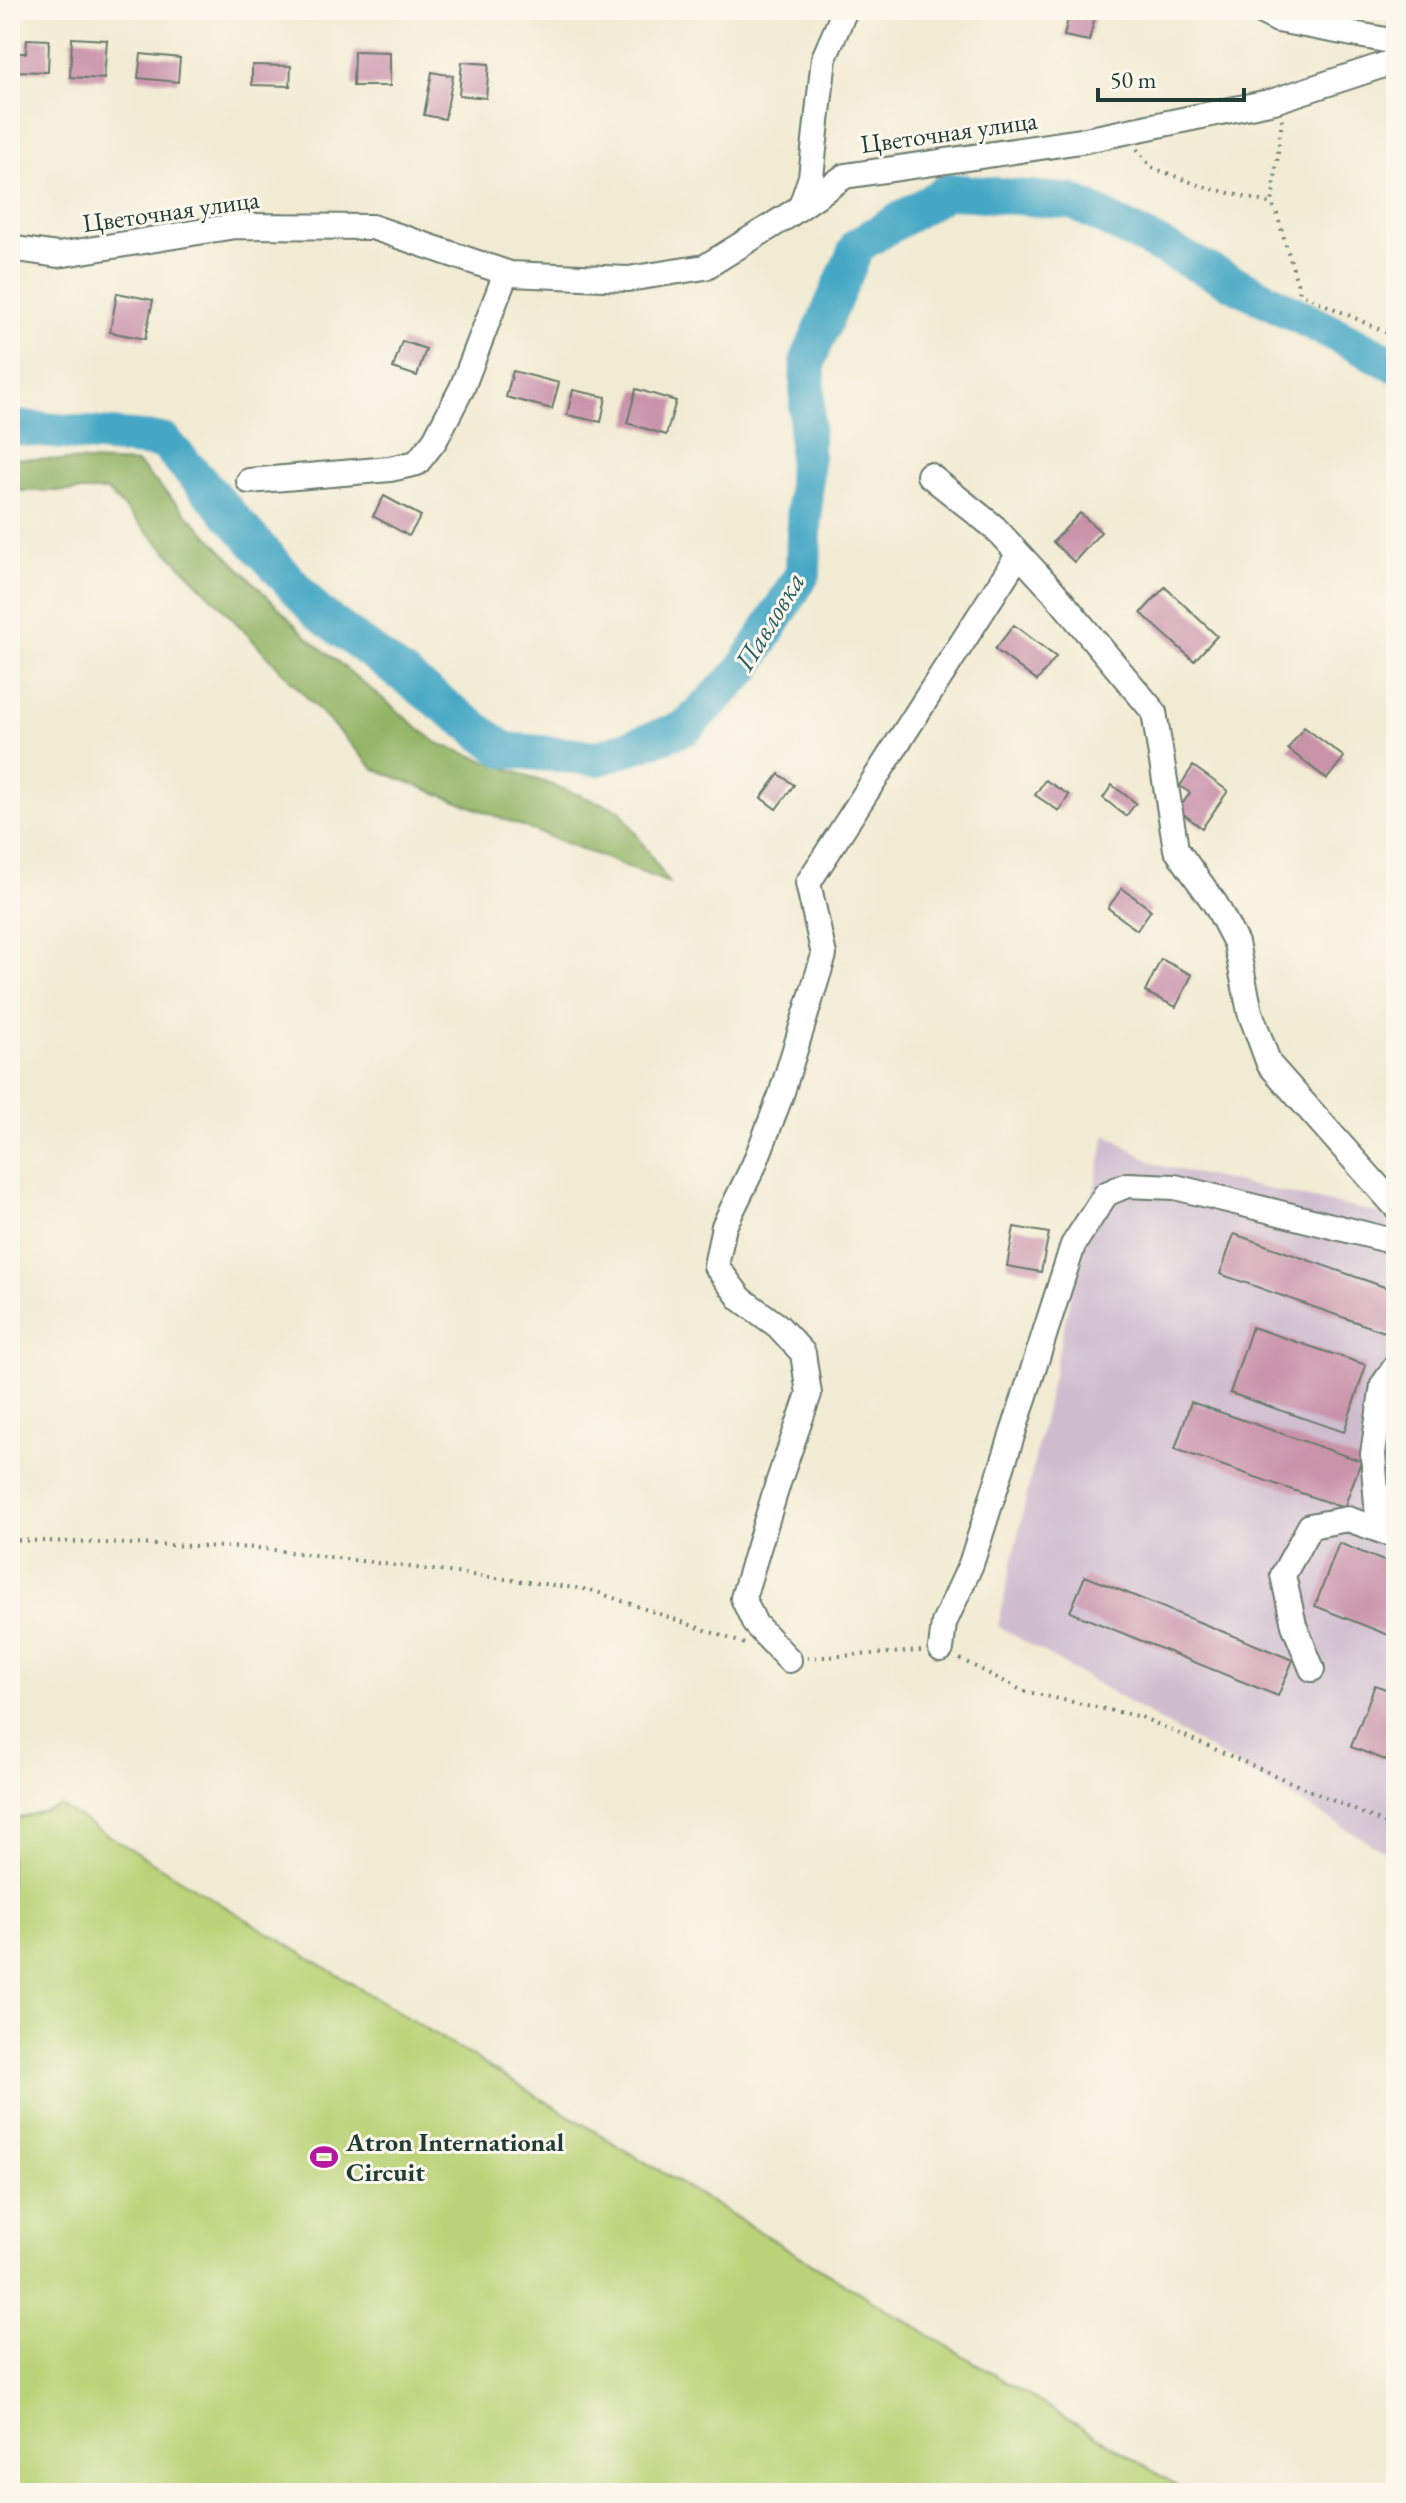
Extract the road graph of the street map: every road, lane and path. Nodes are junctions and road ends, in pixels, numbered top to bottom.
1 (845, 10) edge
2 (1258, 10) edge
3 (1396, 42) edge
4 (1396, 61) edge
5 (1285, 97) junction
6 (1124, 132) junction
7 (1272, 204) junction
8 (801, 206) junction
9 (10, 248) edge
10 (506, 273) junction
11 (1396, 337) edge
12 (929, 475) dead end
13 (249, 481) dead end
14 (1019, 554) junction
15 (1396, 1207) edge
16 (1396, 1242) edge
17 (1396, 1366) edge
18 (1387, 1533) edge
19 (10, 1540) edge
20 (747, 1645) dead end
21 (941, 1649) junction
22 (789, 1660) joint
23 (1312, 1669) dead end
24 (1396, 1828) edge

1 - 8 street
2 - 3 street
4 - 5 street, Цветочная улица
5 - 6 street, Цветочная улица
5 - 7 path
6 - 7 path
6 - 8 street, Цветочная улица
7 - 11 path
8 - 10 street, Цветочная улица
9 - 10 street, Цветочная улица
10 - 13 street
12 - 14 street
14 - 15 street
14 - 22 street
16 - 21 street
17 - 18 street
18 - 23 street
19 - 20 path
21 - 22 path
21 - 24 path

